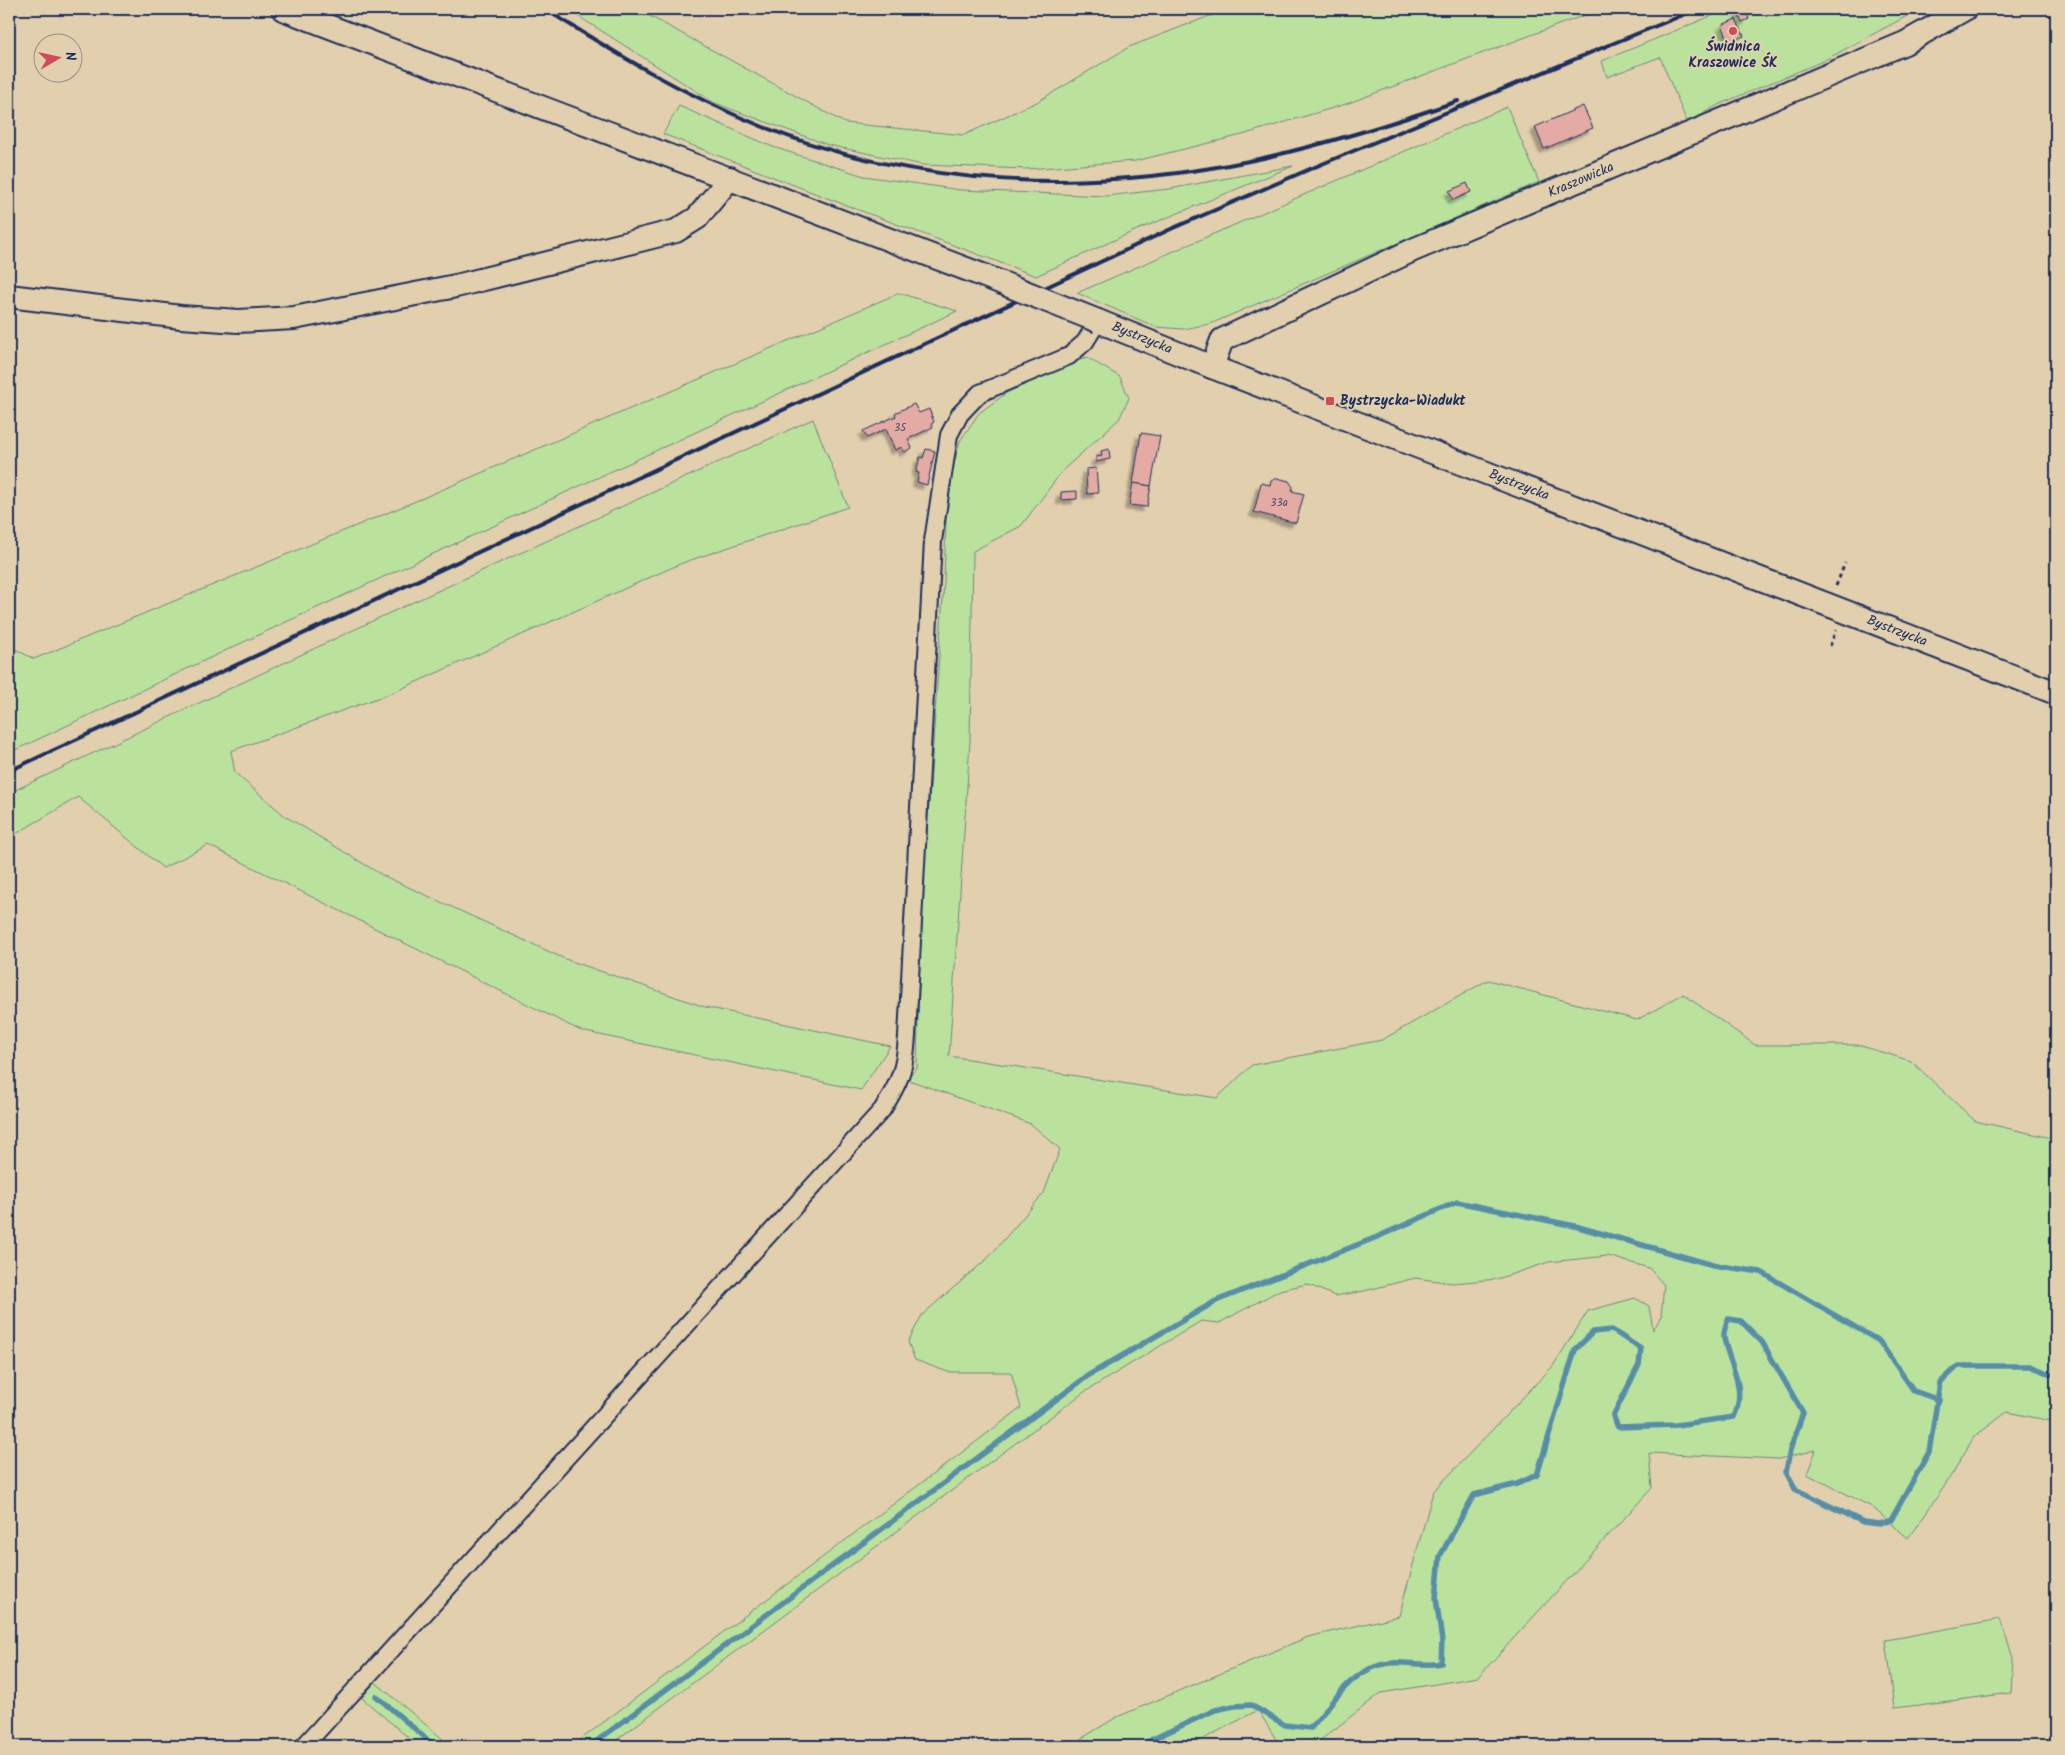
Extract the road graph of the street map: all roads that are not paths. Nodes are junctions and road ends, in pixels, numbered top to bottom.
1 (283, 9) edge
2 (1965, 9) edge
3 (730, 178) junction
4 (9, 296) edge
5 (1098, 321) junction
6 (1212, 367) junction
7 (2056, 693) edge
8 (304, 1746) edge

1 - 3 street, Bystrzycka
2 - 6 street, Kraszowicka
3 - 4 street
3 - 5 street, Bystrzycka, bridge
5 - 6 street, Bystrzycka
5 - 8 street
6 - 7 street, Bystrzycka

